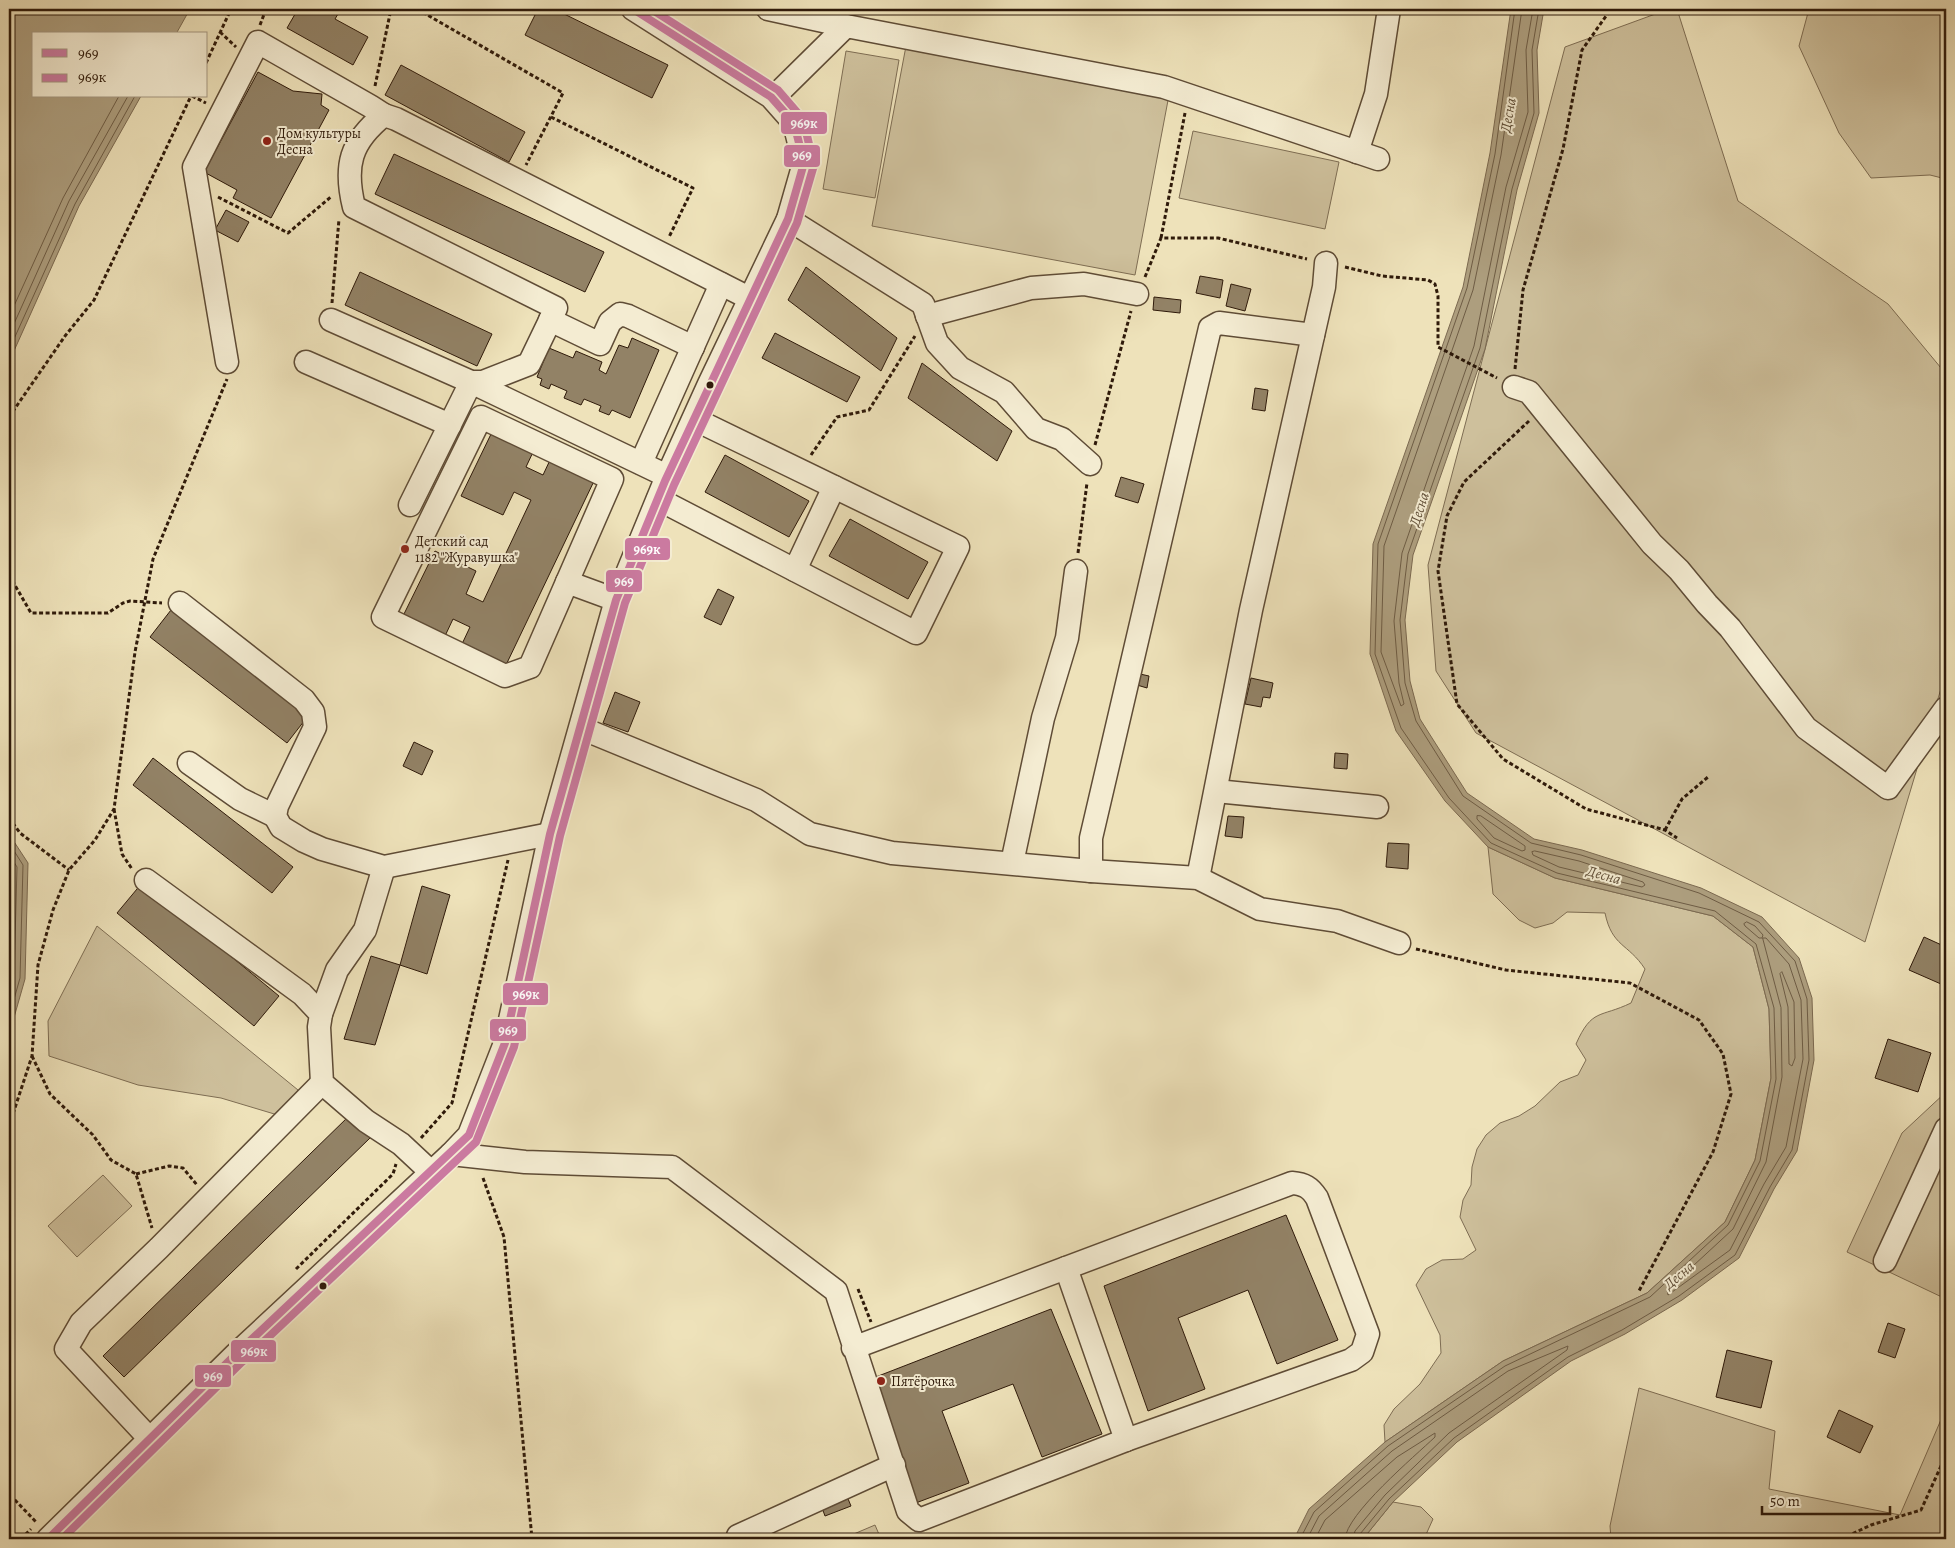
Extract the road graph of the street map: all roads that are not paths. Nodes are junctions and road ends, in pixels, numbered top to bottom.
1 (633, 9) edge
2 (768, 9) edge
3 (1389, 9) edge
4 (846, 26) junction
5 (773, 98) junction
6 (377, 110) junction
7 (1357, 152) junction
8 (1378, 159) dead end
9 (788, 219) junction
10 (1326, 263) dead end
11 (721, 284) junction
12 (1138, 294) dead end
13 (749, 298) junction
14 (927, 316) junction
15 (331, 320) road end
16 (550, 320) junction
17 (1313, 334) junction
18 (693, 347) junction
19 (227, 362) road end
20 (306, 362) dead end
21 (471, 382) junction
22 (1514, 387) road end
23 (694, 419) junction
24 (450, 425) junction
25 (641, 463) junction
26 (1090, 464) dead end
27 (668, 476) junction
28 (834, 487) junction
29 (658, 499) junction
30 (410, 505) dead end
31 (795, 570) junction
32 (1076, 571) dead end
33 (567, 582) junction
34 (616, 600) junction
35 (180, 603) road end
36 (1946, 708) edge
37 (581, 728) junction
38 (189, 763) dead end
39 (1216, 791) junction
40 (1377, 807) dead end
41 (275, 816) junction
42 (550, 834) junction
43 (1012, 863) junction
44 (384, 867) junction
45 (1091, 871) junction
46 (1198, 878) junction
47 (146, 880) road end
48 (1399, 943) road end
49 (321, 1014) junction
50 (322, 1083) junction
51 (1946, 1129) edge
52 (450, 1154) junction
53 (430, 1172) junction
54 (1886, 1261) dead end
55 (1066, 1268) junction
56 (853, 1348) junction
57 (149, 1438) junction
58 (1126, 1440) junction
59 (894, 1465) junction
60 (52, 1529) edge
61 (738, 1536) dead end

1 - 5 street
2 - 4 street
3 - 7 street
4 - 5 street
4 - 7 street
5 - 9 street
6 - 11 street
6 - 16 street
6 - 19 street
7 - 8 street
9 - 13 street
9 - 14 street
10 - 17 street
11 - 13 street
11 - 18 street
12 - 14 street
13 - 23 street
14 - 26 street
15 - 21 street
16 - 18 street
16 - 21 street
17 - 39 street
17 - 45 street
18 - 25 street
20 - 24 street
21 - 24 street
21 - 25 street
22 - 36 street
23 - 27 street
23 - 28 street
24 - 30 street
25 - 27 street
27 - 29 street
28 - 31 street
28 - 31 street
29 - 31 street
29 - 34 street
32 - 43 street
33 - 33 street
33 - 34 street
34 - 37 street
35 - 41 street
37 - 42 street
37 - 43 street
38 - 41 street
39 - 40 street
39 - 46 street
41 - 44 street
42 - 44 street
42 - 52 street
43 - 45 street
44 - 49 street
45 - 46 street
46 - 48 street
47 - 49 street
49 - 50 street
50 - 53 street
50 - 57 street
51 - 54 street
52 - 53 street
52 - 56 street
53 - 57 street
55 - 56 street
55 - 58 street
55 - 58 street
56 - 59 street
57 - 60 street
58 - 59 street
59 - 61 street

